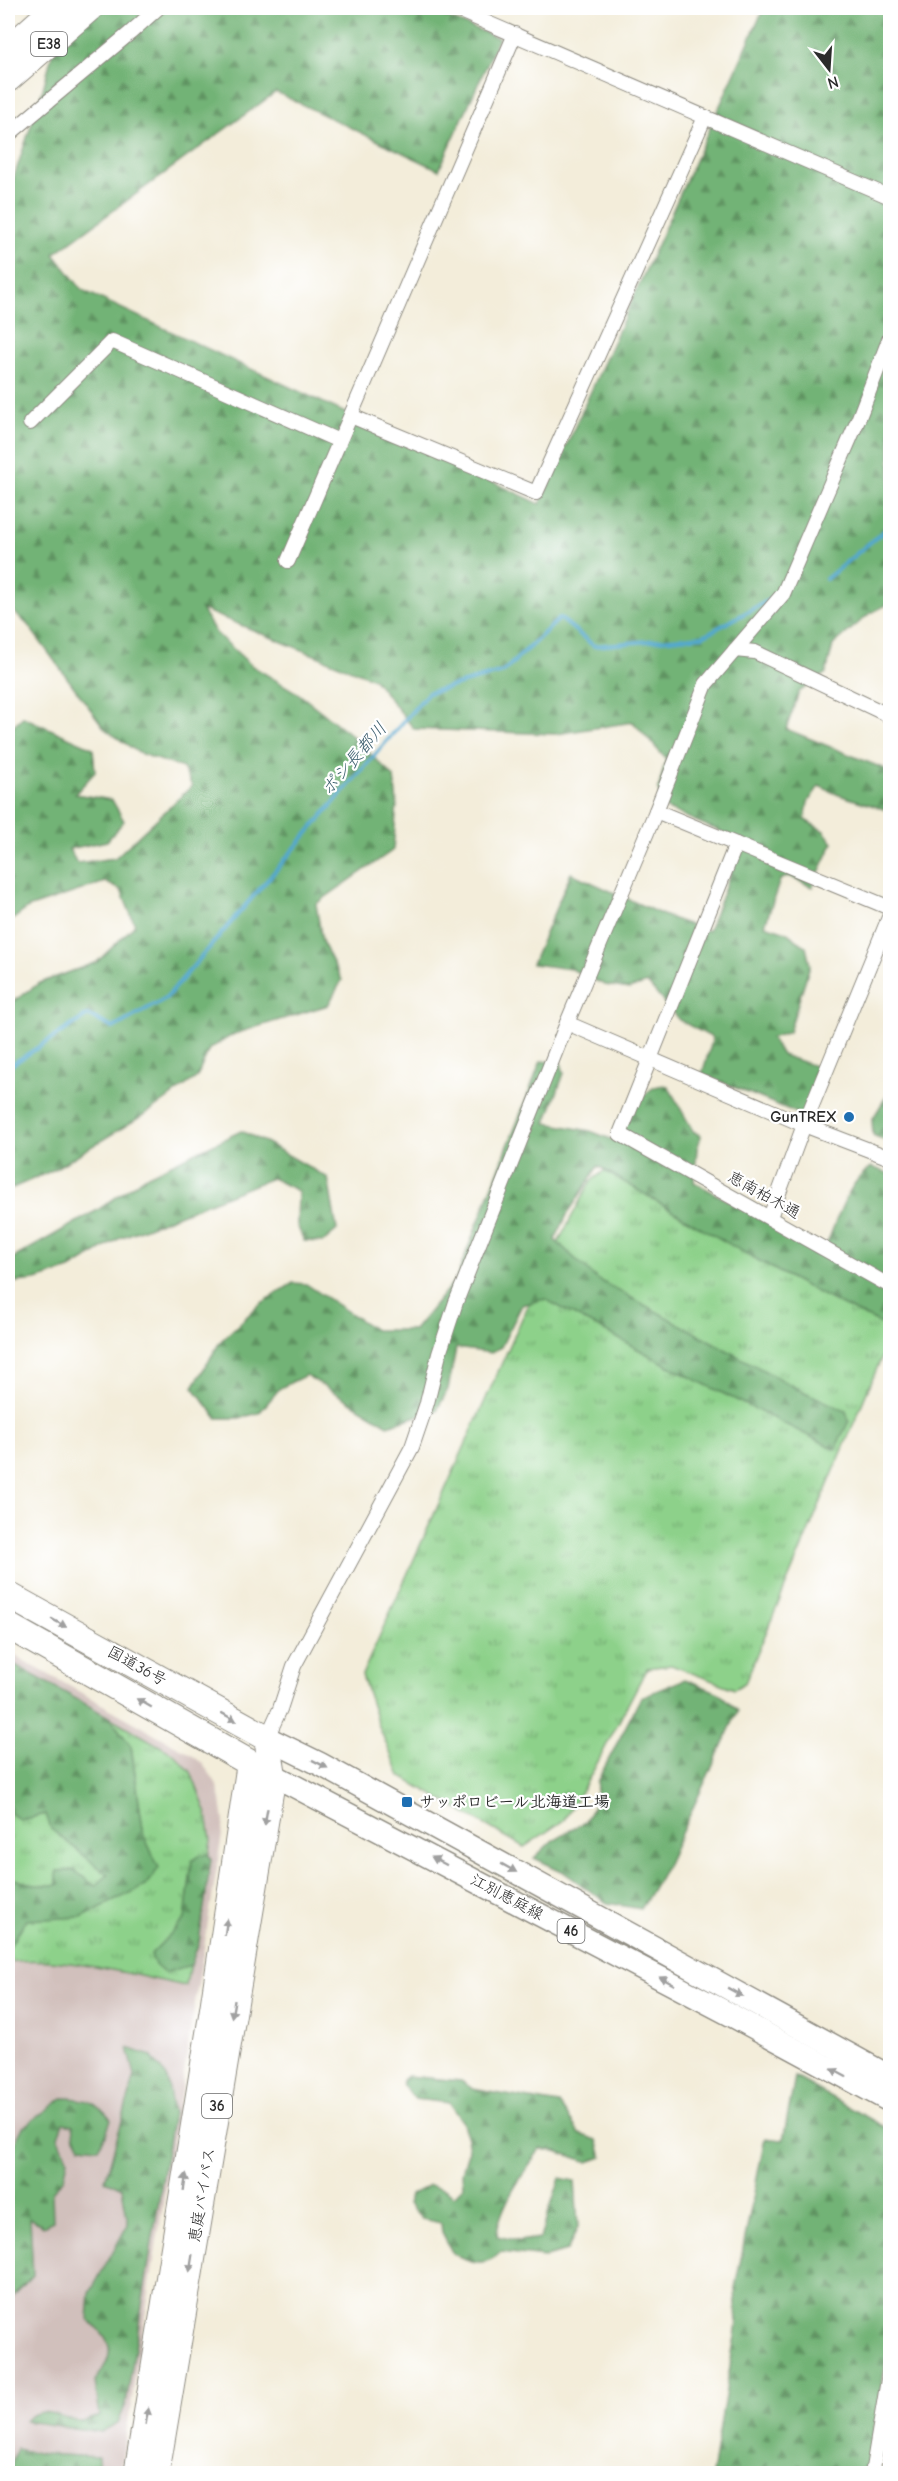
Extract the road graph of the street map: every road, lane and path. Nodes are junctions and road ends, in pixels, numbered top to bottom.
1 (56, 8) edge
2 (90, 8) edge
3 (158, 8) edge
4 (453, 8) edge
5 (515, 34) junction
6 (8, 50) edge
7 (8, 79) edge
8 (705, 117) junction
9 (8, 135) edge
10 (891, 197) edge
11 (891, 336) edge
12 (351, 416) junction
13 (30, 423) dead end
14 (339, 441) junction
15 (288, 561) dead end
16 (735, 650) junction
17 (891, 716) edge
18 (657, 811) junction
19 (736, 844) junction
20 (891, 908) edge
21 (891, 915) edge
22 (567, 1023) junction
23 (650, 1059) junction
24 (804, 1125) junction
25 (891, 1158) edge
26 (770, 1217) junction
27 (891, 1286) edge
28 (8, 1595) edge
29 (8, 1626) edge
30 (267, 1738) junction
31 (250, 1763) junction
32 (273, 1775) junction
33 (891, 2077) edge
34 (891, 2101) edge
35 (891, 2368) edge
36 (137, 2474) edge
37 (156, 2474) edge
38 (872, 2474) edge

1 - 6 highway, E38
2 - 7 highway, E38
3 - 9 street
4 - 5 street
5 - 8 street
5 - 12 street
8 - 10 street
8 - 12 street
11 - 16 street
12 - 14 street
13 - 14 street
14 - 15 street
16 - 17 street
16 - 18 street
18 - 19 street
18 - 22 street
19 - 20 street
19 - 23 street
21 - 24 street
22 - 23 street
22 - 30 street
23 - 24 street
23 - 26 street, 恵南柏木通
24 - 25 street
24 - 26 street
26 - 27 street, 恵南柏木通
28 -> 30 highway, 国道36号
31 -> 29 highway, 国道36号
30 - 31 street
30 - 32 highway, 恵庭バイパス / 36
30 -> 33 main road, 江別恵庭線 / 46
31 - 32 main road, 江別恵庭線 / 46
36 -> 31 highway, 恵庭バイパス / 36
34 -> 32 main road, 江別恵庭線 / 46
32 -> 37 highway, 恵庭バイパス / 36
35 - 38 street

